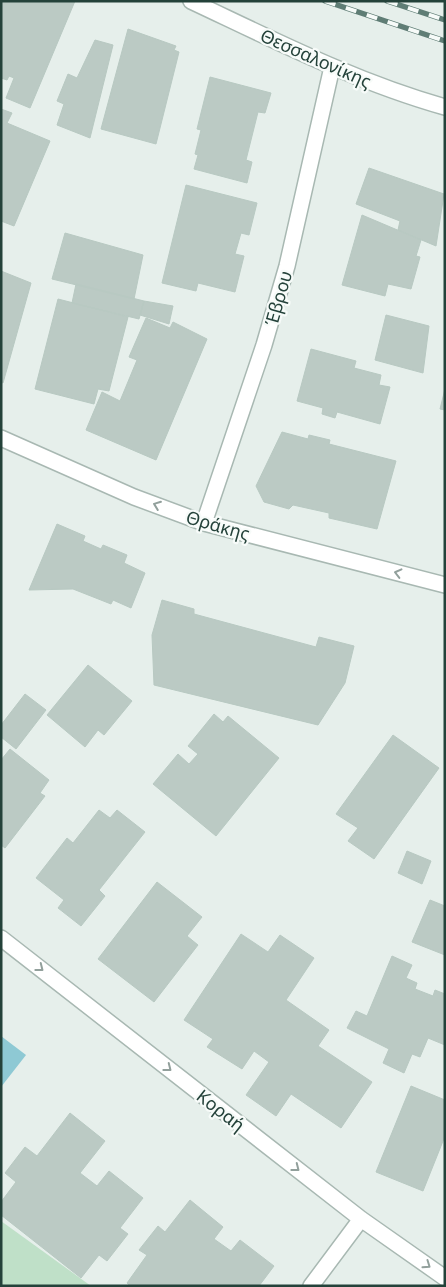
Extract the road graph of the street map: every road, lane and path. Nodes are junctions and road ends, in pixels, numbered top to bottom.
1 (191, 1) edge
2 (332, 67) junction
3 (445, 107) edge
4 (1, 438) edge
5 (204, 523) junction
6 (445, 585) edge
7 (1, 938) edge
8 (361, 1219) junction
9 (445, 1277) edge
10 (311, 1286) edge

1 - 2 street, Θεσσαλονίκης
2 - 3 street, Θεσσαλονίκης
2 - 5 street, Έβρου
5 -> 4 street, Θράκης
6 -> 5 street, Θράκης
7 -> 8 street, Κοραή
8 -> 9 street, Κοραή
8 - 10 street

